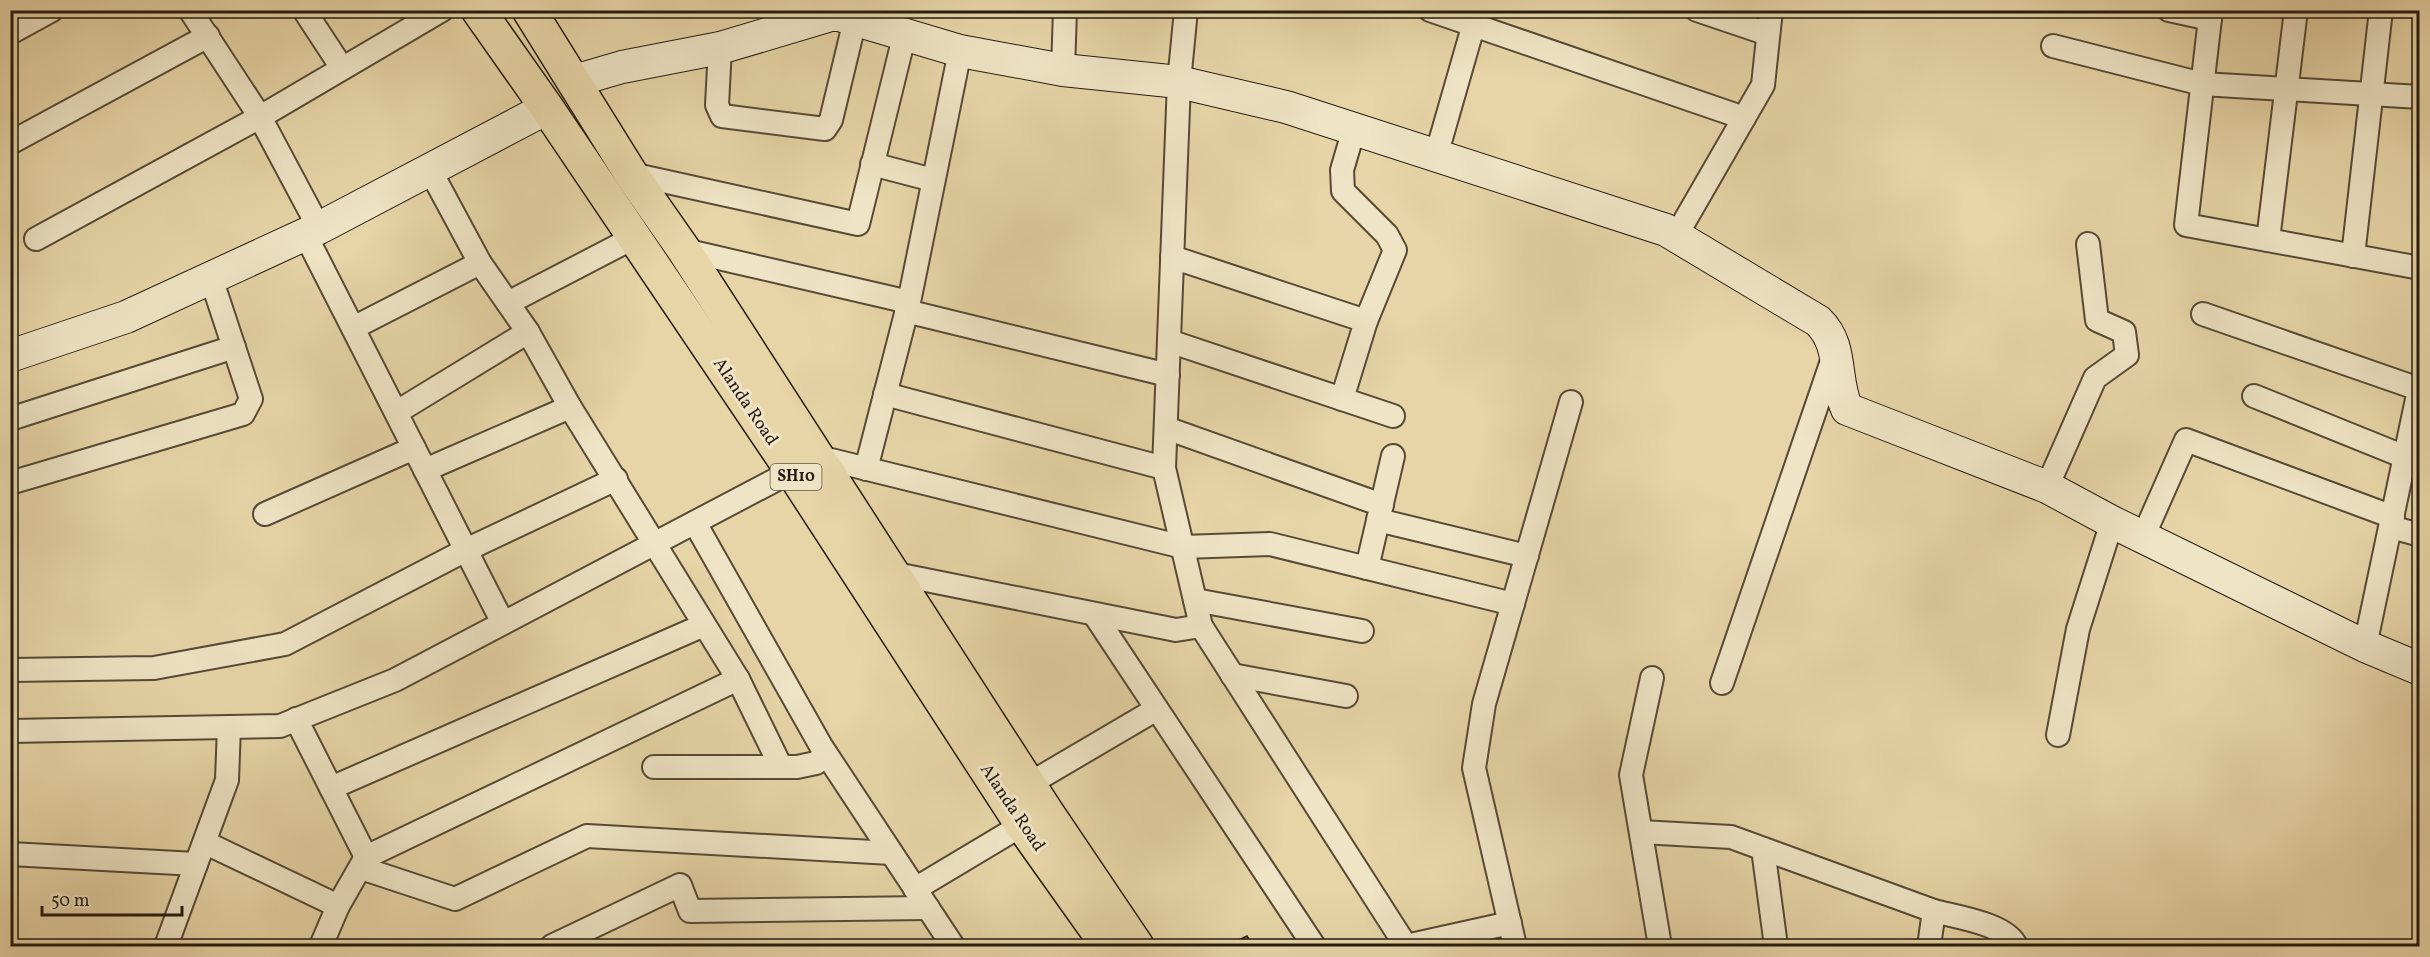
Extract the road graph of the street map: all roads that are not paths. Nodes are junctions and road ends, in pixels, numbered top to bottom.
1 (52, 10) edge
2 (190, 10) edge
3 (304, 10) edge
4 (442, 10) edge
5 (478, 10) edge
6 (529, 10) edge
7 (1065, 10) edge
8 (1186, 10) edge
9 (1430, 10) edge
10 (1696, 10) edge
11 (1771, 10) edge
12 (2169, 10) edge
13 (2296, 10) edge
14 (2381, 10) edge
15 (843, 15) edge
16 (2210, 15) edge
17 (1475, 18) edge
18 (10, 33) edge
19 (905, 33) junction
20 (1768, 34) junction
21 (208, 36) junction
22 (2053, 46) dead end
23 (720, 48) junction
24 (960, 51) junction
25 (342, 68) junction
26 (1063, 70) junction
27 (574, 81) junction
28 (1179, 82) junction
29 (2202, 84) junction
30 (2289, 87) junction
31 (2372, 94) junction
32 (2420, 97) edge
33 (547, 108) junction
34 (260, 117) junction
35 (1744, 118) junction
36 (1354, 129) junction
37 (10, 143) edge
38 (1436, 156) junction
39 (872, 165) junction
40 (430, 170) junction
41 (631, 174) junction
42 (933, 180) junction
43 (312, 231) junction
44 (1676, 236) junction
45 (633, 238) junction
46 (36, 239) dead end
47 (2268, 240) junction
48 (2088, 244) dead end
49 (684, 250) junction
50 (2353, 256) junction
51 (1172, 257) junction
52 (480, 263) junction
53 (2420, 268) edge
54 (211, 278) junction
55 (508, 303) junction
56 (908, 306) junction
57 (2203, 314) dead end
58 (1366, 321) junction
59 (353, 328) junction
60 (528, 332) junction
61 (1169, 341) junction
62 (234, 347) junction
63 (1836, 350) junction
64 (10, 356) edge
65 (1168, 375) junction
66 (2419, 387) edge
67 (885, 394) junction
68 (2254, 396) dead end
69 (1342, 399) junction
70 (1571, 402) dead end
71 (570, 407) junction
72 (397, 412) junction
73 (1393, 416) dead end
74 (10, 419) edge
75 (1166, 428) junction
76 (414, 448) junction
77 (1393, 456) dead end
78 (2405, 457) junction
79 (806, 464) junction
80 (1164, 468) junction
81 (866, 469) junction
82 (425, 470) junction
83 (616, 479) junction
84 (10, 483) edge
85 (2047, 487) junction
86 (1380, 512) junction
87 (265, 514) dead end
88 (2112, 522) junction
89 (2392, 522) junction
90 (695, 523) junction
91 (2420, 535) edge
92 (2143, 537) junction
93 (654, 544) junction
94 (1183, 547) junction
95 (466, 550) junction
96 (1527, 556) junction
97 (1367, 568) junction
98 (896, 574) junction
99 (1195, 600) junction
100 (1513, 604) junction
101 (1094, 614) junction
102 (503, 623) junction
103 (704, 625) junction
104 (1201, 626) junction
105 (1362, 631) dead end
106 (2365, 646) junction
107 (2420, 669) edge
108 (10, 670) edge
109 (1232, 675) junction
110 (1652, 678) dead end
111 (738, 679) junction
112 (1722, 683) dead end
113 (1346, 696) dead end
114 (1155, 710) junction
115 (296, 719) junction
116 (229, 727) junction
117 (10, 731) edge
118 (2058, 735) dead end
119 (826, 754) junction
120 (654, 767) dead end
121 (781, 767) junction
122 (1029, 784) junction
123 (331, 788) junction
124 (1022, 825) junction
125 (1641, 832) junction
126 (206, 843) junction
127 (1763, 849) junction
128 (891, 853) junction
129 (10, 854) edge
130 (363, 862) junction
131 (196, 864) junction
132 (915, 889) junction
133 (338, 906) junction
134 (928, 908) junction
135 (1934, 911) junction
136 (1510, 923) junction
137 (166, 946) edge
138 (321, 946) edge
139 (552, 946) edge
140 (953, 946) edge
141 (1108, 946) edge
142 (1137, 946) edge
143 (1314, 946) edge
144 (1406, 946) edge
145 (1515, 946) edge
146 (1660, 946) edge
147 (1776, 946) edge
148 (1929, 946) edge
149 (2016, 946) edge

1 - 18 street
2 - 21 street
3 - 25 street
4 - 25 street
5 - 33 main road, Alanda Road / SH10
6 - 27 main road, Alanda Road / SH10
7 - 26 street
8 - 28 street
9 - 17 street
10 - 20 street
11 - 20 street
12 - 16 street
13 - 30 street
14 - 31 street
15 - 19 street
15 - 23 street
15 - 23 street
16 - 29 street
17 - 35 street
17 - 38 street
19 - 24 street
19 - 39 street
20 - 35 street
21 - 34 street
21 - 37 street
22 - 29 street
23 - 27 street
24 - 26 street
24 - 42 street
25 - 34 street
26 - 28 street
27 - 41 main road, Alanda Road / SH10
28 - 36 street
28 - 51 street
29 - 30 street
29 - 47 street
30 - 31 street
30 - 47 street
31 - 32 street
31 - 50 street
33 - 40 street
33 - 45 main road, Alanda Road / SH10
34 - 43 street
34 - 46 street
35 - 44 street
36 - 38 street
36 - 58 street
38 - 44 street
39 - 41 street
39 - 42 street
40 - 43 street
40 - 52 street
41 - 49 main road, Alanda Road / SH10
42 - 56 street
43 - 54 street
43 - 59 street
44 - 63 street
45 - 55 street
45 - 79 main road, Alanda Road / SH10
47 - 50 street
48 - 85 street
49 - 56 street
49 - 79 main road, Alanda Road / SH10
50 - 53 street
51 - 58 street
51 - 61 street
52 - 55 street
52 - 59 street
54 - 62 street
54 - 64 street
55 - 60 street
56 - 65 street
56 - 67 street
57 - 66 street
58 - 69 street
59 - 72 street
60 - 71 street
60 - 72 street
61 - 65 street
61 - 69 street
62 - 74 street
62 - 84 street
63 - 85 street
63 - 112 street
65 - 75 street
66 - 78 street
67 - 80 street
67 - 81 street
68 - 78 street
69 - 73 street
70 - 96 street
71 - 82 street
71 - 83 street
72 - 76 street
75 - 80 street
75 - 86 street
76 - 82 street
76 - 87 street
77 - 86 street
78 - 89 street
79 - 81 street
79 - 90 street
79 - 98 main road, Alanda Road / SH10
79 - 124 main road, Alanda Road / SH10
80 - 94 street
81 - 94 street
82 - 95 street
83 - 93 street
83 - 95 street
85 - 88 street
86 - 96 street
86 - 97 street
88 - 92 street
88 - 118 street
89 - 91 street
89 - 92 street
89 - 106 street
90 - 93 street
90 - 119 street
92 - 106 street
93 - 102 street
93 - 103 street
94 - 97 street
94 - 99 street
95 - 102 street
95 - 108 street
96 - 100 street
97 - 100 street
98 - 101 street
98 - 122 main road, Alanda Road / SH10
99 - 104 street
99 - 105 street
100 - 136 street
101 - 104 street
101 - 114 street
102 - 115 street
103 - 111 street
103 - 123 street
104 - 109 street
106 - 107 street
109 - 113 street
109 - 144 street
110 - 125 street
111 - 121 street
111 - 130 street
114 - 122 street
114 - 143 street
115 - 116 street
115 - 123 street
116 - 117 street
116 - 126 street
119 - 121 street
119 - 128 street
120 - 121 street
122 - 142 main road, Alanda Road / SH10
123 - 130 street
124 - 132 street
124 - 141 main road, Alanda Road / SH10
125 - 127 street
125 - 146 street
126 - 131 street
126 - 133 street
127 - 135 street
127 - 147 street
128 - 130 street
128 - 132 street
129 - 131 street
130 - 133 street
131 - 137 street
132 - 134 street
133 - 138 street
134 - 139 street
134 - 140 street
135 - 148 street
135 - 149 street
136 - 144 street
136 - 145 street

